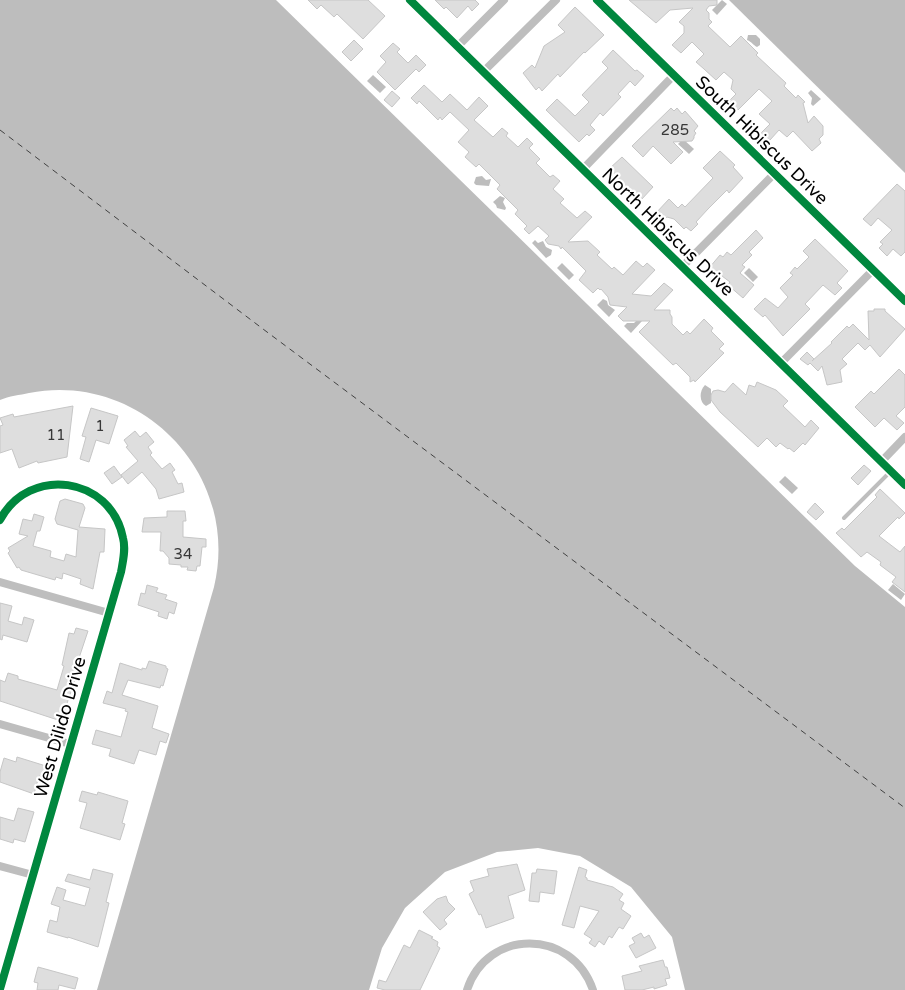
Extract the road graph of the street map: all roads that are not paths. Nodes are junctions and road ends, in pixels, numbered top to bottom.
1 (410, 0) edge
2 (504, 0) edge
3 (556, 0) edge
4 (597, 0) edge
5 (457, 47) junction
6 (483, 72) junction
7 (674, 75) junction
8 (582, 169) junction
9 (774, 174) junction
10 (682, 267) junction
11 (873, 270) junction
12 (905, 301) edge
13 (780, 363) junction
14 (905, 437) edge
15 (881, 462) junction
16 (891, 471) junction
17 (905, 485) edge
18 (844, 518) dead end
19 (0, 520) edge
20 (0, 582) edge
21 (108, 613) junction
22 (0, 724) edge
23 (70, 744) junction
24 (0, 866) edge
25 (33, 876) junction
26 (0, 989) edge
27 (467, 990) edge
28 (593, 990) edge

1 - 5 street, North Hibiscus Drive
2 - 5 street
3 - 6 street
4 - 7 street, South Hibiscus Drive
5 - 6 street, North Hibiscus Drive
6 - 8 street, North Hibiscus Drive
7 - 8 street
7 - 9 street, South Hibiscus Drive
8 - 10 street, North Hibiscus Drive
9 - 10 street
9 - 11 street, South Hibiscus Drive
10 - 13 street, North Hibiscus Drive
11 - 12 street, South Hibiscus Drive
11 - 13 street
13 - 15 street, North Hibiscus Drive
14 - 15 street
15 - 16 street, North Hibiscus Drive
16 - 17 street, North Hibiscus Drive
16 - 18 lane
19 - 21 street, West Dilido Drive
20 - 21 street
21 - 23 street, West Dilido Drive
22 - 23 street
23 - 25 street, West Dilido Drive
24 - 25 street
25 - 26 street, West Dilido Drive
27 - 28 street

